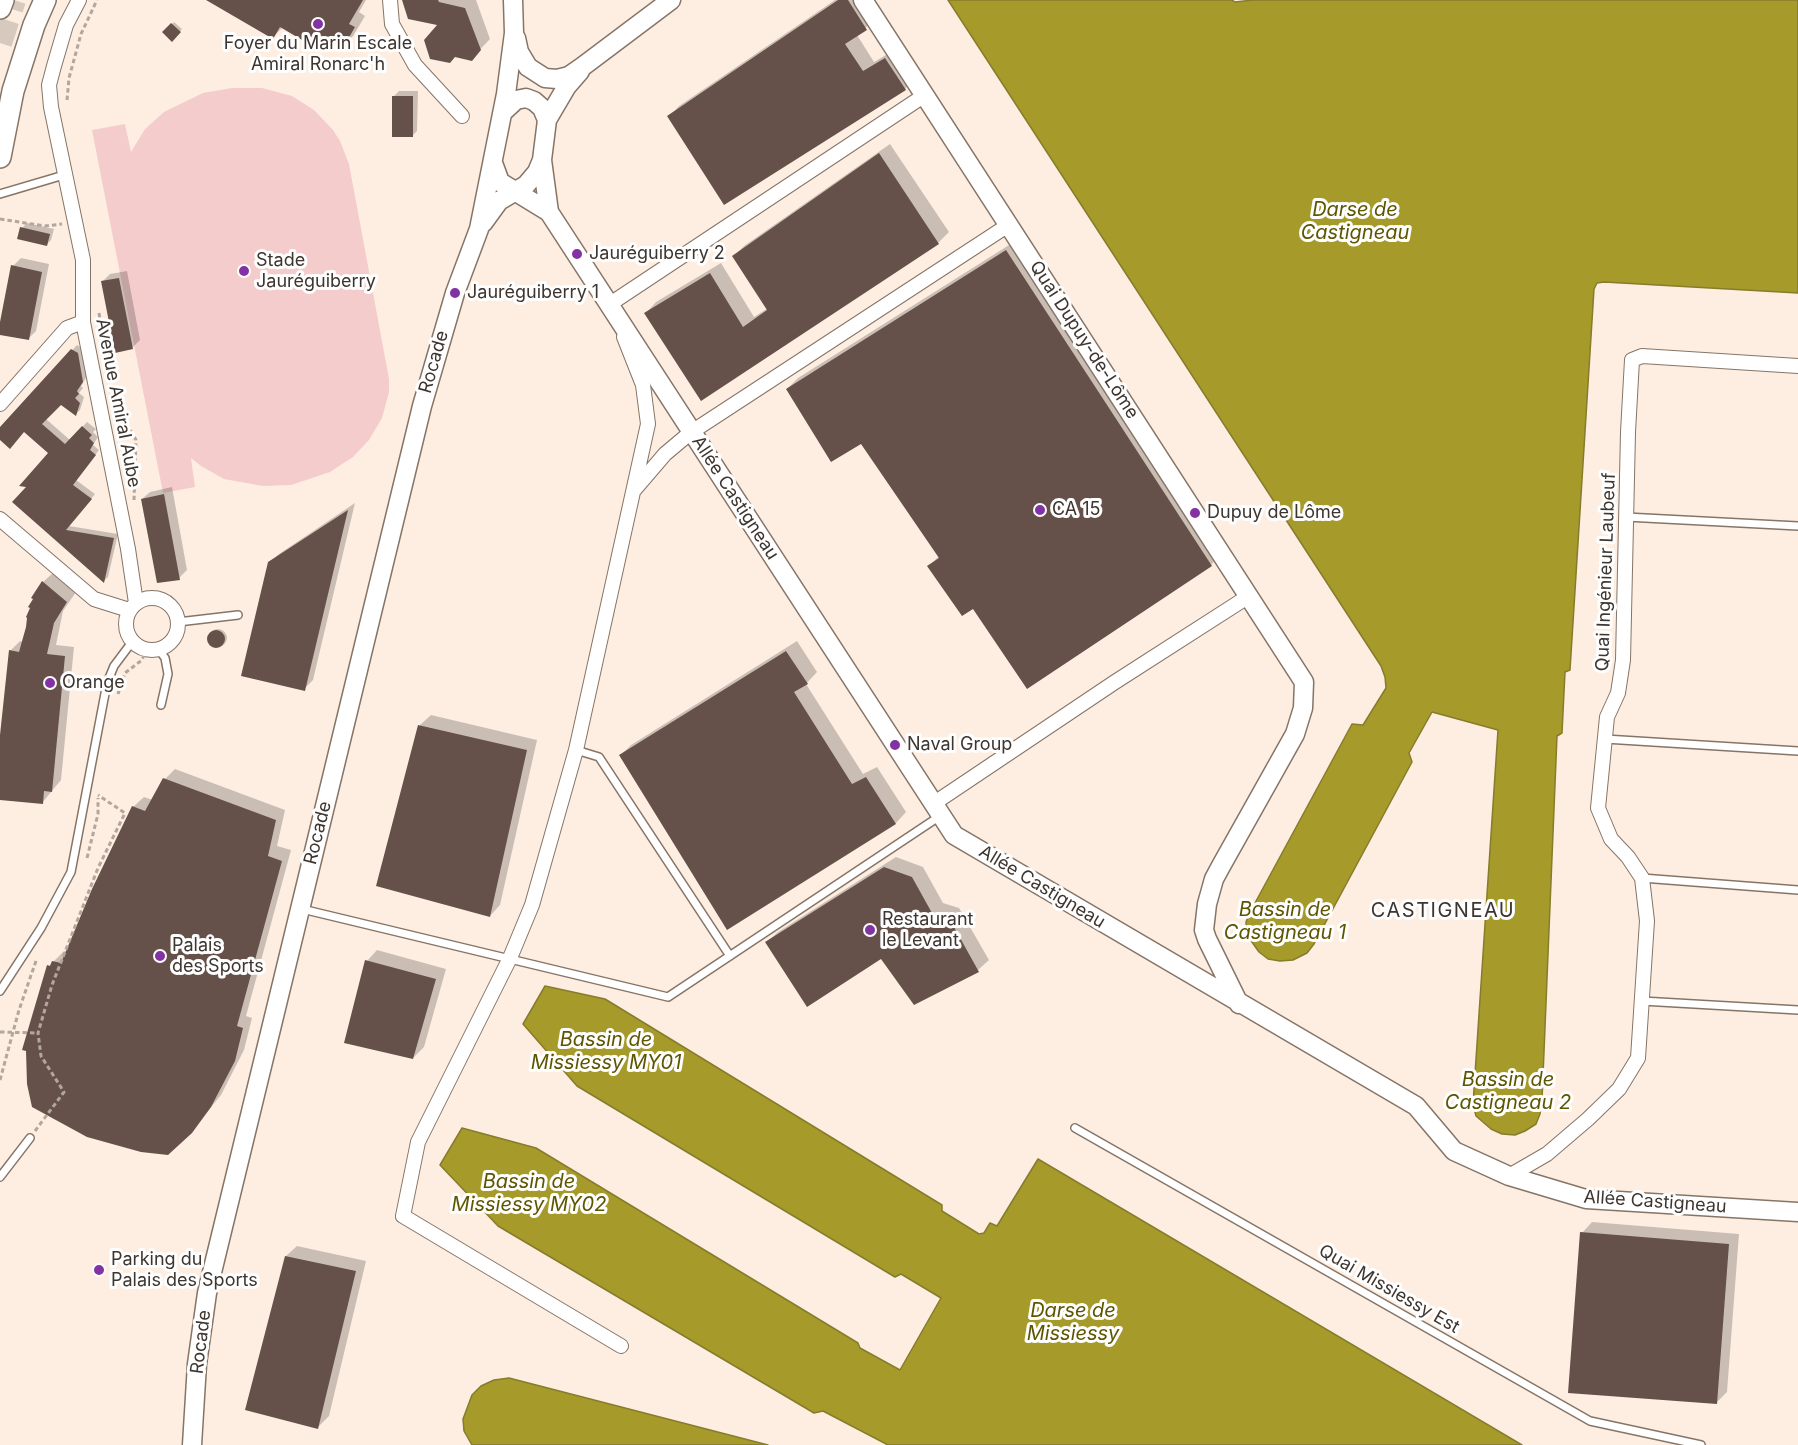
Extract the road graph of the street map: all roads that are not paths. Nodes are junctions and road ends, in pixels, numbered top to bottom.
1 (3, 0) edge
2 (45, 0) edge
3 (79, 0) edge
4 (390, 0) edge
5 (513, 0) edge
6 (671, 0) edge
7 (864, 0) edge
8 (0, 8) edge
9 (514, 33) junction
10 (582, 67) junction
11 (925, 95) junction
12 (503, 112) junction
13 (462, 116) dead end
14 (547, 120) junction
15 (0, 157) edge
16 (542, 160) junction
17 (493, 163) junction
18 (64, 175) junction
19 (513, 190) junction
20 (0, 194) edge
21 (549, 212) junction
22 (1010, 224) junction
23 (479, 229) junction
24 (610, 304) junction
25 (83, 322) junction
26 (1798, 366) edge
27 (0, 404) edge
28 (693, 431) junction
29 (633, 491) junction
30 (1626, 517) junction
31 (0, 519) edge
32 (1798, 526) edge
33 (1249, 596) junction
34 (133, 607) junction
35 (238, 615) dead end
36 (178, 622) junction
37 (132, 642) junction
38 (152, 650) junction
39 (161, 705) dead end
40 (1605, 739) junction
41 (576, 750) junction
42 (1798, 751) edge
43 (937, 810) junction
44 (1642, 878) junction
45 (1798, 890) edge
46 (300, 908) junction
47 (730, 956) junction
48 (510, 958) junction
49 (0, 991) edge
50 (1642, 1001) junction
51 (1239, 1004) junction
52 (1798, 1010) edge
53 (1075, 1128) dead end
54 (30, 1138) road end
55 (1509, 1176) junction
56 (0, 1177) edge
57 (1798, 1212) edge
58 (621, 1346) dead end
59 (192, 1445) edge
60 (1701, 1445) edge

1 - 8 main road
2 - 15 main road
3 - 18 street, Avenue Amiral Aube
4 - 13 street
5 - 9 street
6 - 10 street
7 - 11 street, Quai Dupuy-de-Lôme
9 - 10 street
9 - 12 street
10 - 14 street
11 - 22 street, Quai Dupuy-de-Lôme
11 - 24 street
12 - 14 street
12 - 17 street
14 - 16 street
16 - 19 street
16 - 21 street
17 - 19 street
17 - 23 street
18 - 20 lane
18 - 25 street, Avenue Amiral Aube
19 - 21 street
19 - 23 street
21 - 24 street, Allée Castigneau
22 - 28 street
22 - 33 street, Quai Dupuy-de-Lôme
23 - 46 street, Rocade
24 - 28 street, Allée Castigneau
24 - 29 street
25 - 27 street
25 - 34 street, Avenue Amiral Aube
26 - 30 street, Quai Ingénieur Laubeuf
28 - 29 street
28 - 43 street, Allée Castigneau
29 - 41 street
30 - 32 lane
30 - 40 street, Quai Ingénieur Laubeuf
31 - 34 street
33 - 43 street
33 - 51 street, Quai Dupuy-de-Lôme
34 - 36 street
34 - 37 street
35 - 36 lane
36 - 38 street
37 - 38 street
37 - 49 lane
38 - 39 lane
40 - 42 lane
40 - 44 street, Quai Ingénieur Laubeuf
41 - 47 lane
41 - 48 street
43 - 47 lane
43 - 51 street, Allée Castigneau
44 - 45 lane
44 - 50 street, Quai Ingénieur Laubeuf
46 - 48 lane
46 - 59 street, Rocade
47 - 48 lane
48 - 58 street
50 - 52 lane
50 - 55 street, Quai Ingénieur Laubeuf
51 - 55 street, Allée Castigneau
53 - 60 lane, Quai Missiessy Est
54 - 56 lane
55 - 57 street, Allée Castigneau

